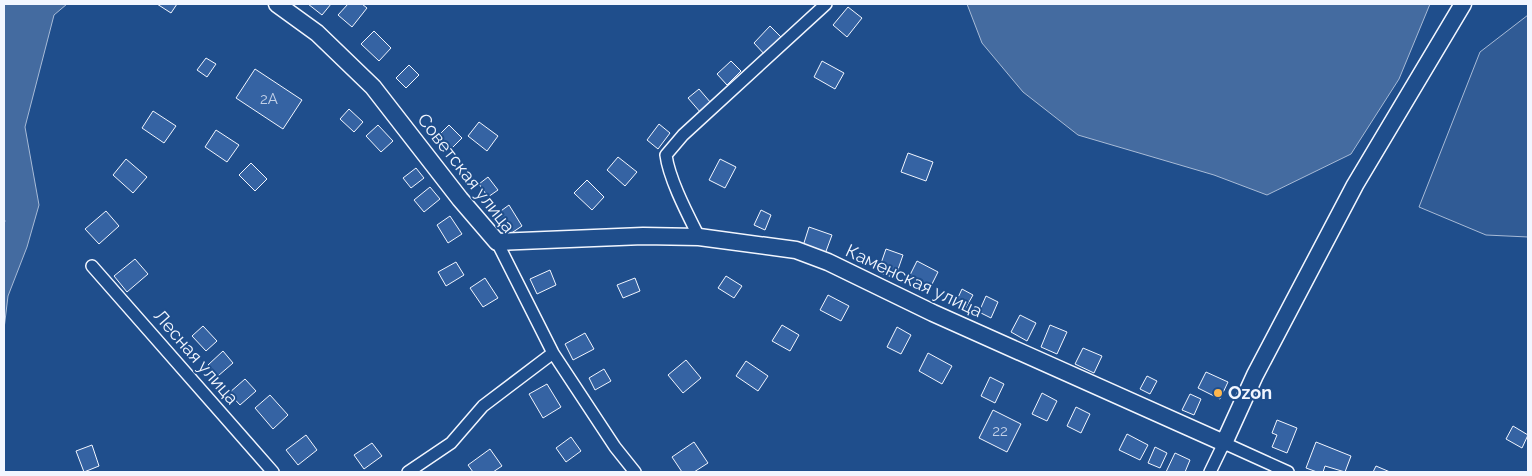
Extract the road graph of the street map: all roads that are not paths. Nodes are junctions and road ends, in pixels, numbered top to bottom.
1 (277, 4) edge
2 (826, 4) edge
3 (1463, 4) edge
4 (699, 237) junction
5 (498, 242) junction
6 (92, 266) dead end
7 (553, 353) junction
8 (1224, 444) junction
9 (273, 472) edge
10 (408, 472) edge
11 (635, 472) edge
12 (1210, 472) edge
13 (1288, 472) edge

1 - 5 street, Советская улица
2 - 4 street
3 - 8 street
4 - 5 street, Каменская улица
4 - 8 street, Каменская улица
5 - 7 street, Советская улица
6 - 9 street, Лесная улица
7 - 10 street
7 - 11 street, Советская улица
8 - 12 street
8 - 13 street, Каменская улица

